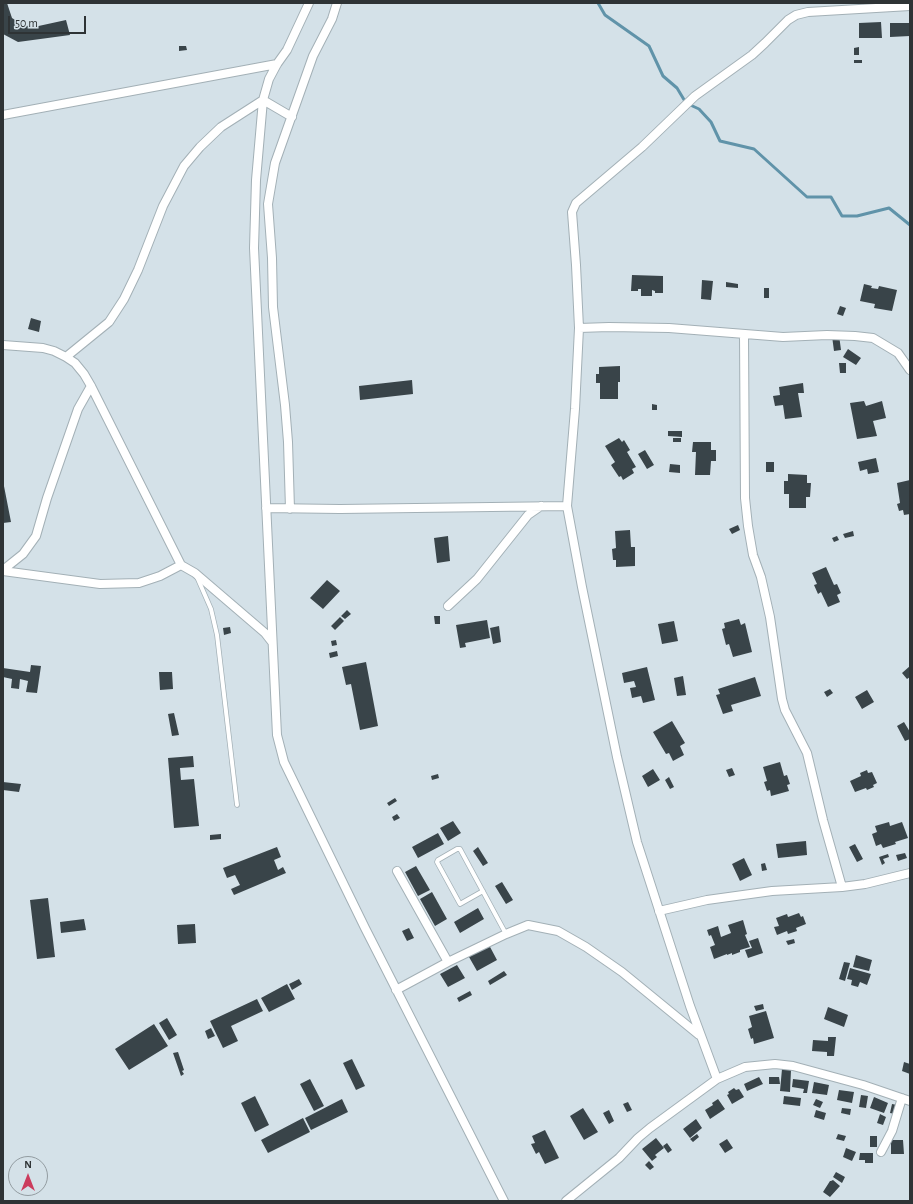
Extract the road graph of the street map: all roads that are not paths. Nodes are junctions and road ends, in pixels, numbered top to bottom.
1 (309, 3) edge
2 (337, 3) edge
3 (910, 6) edge
4 (277, 64) junction
5 (263, 100) junction
6 (3, 114) edge
7 (292, 117) junction
8 (579, 328) junction
9 (744, 335) junction
10 (3, 345) edge
11 (66, 357) junction
12 (910, 370) edge
13 (91, 386) junction
14 (541, 506) junction
15 (567, 506) junction
16 (266, 508) junction
17 (290, 509) junction
18 (181, 565) junction
19 (3, 570) edge
20 (195, 573) junction
21 (448, 606) dead end
22 (272, 642) junction
23 (237, 805) dead end
24 (397, 870) dead end
25 (910, 873) edge
26 (842, 887) junction
27 (483, 891) junction
28 (659, 911) junction
29 (506, 934) junction
30 (448, 962) junction
31 (396, 990) junction
32 (701, 1036) junction
33 (717, 1079) junction
34 (906, 1100) edge
35 (881, 1152) dead end
36 (504, 1201) edge
37 (566, 1201) edge

1 - 4 street
2 - 7 street
3 - 8 street
4 - 5 street
4 - 6 street
5 - 7 street
5 - 11 street
5 - 16 street
7 - 17 street
8 - 9 street
8 - 15 street
9 - 12 street
9 - 26 street
10 - 11 street
11 - 13 street
13 - 18 street
13 - 19 street
14 - 15 street
14 - 17 street
14 - 21 street
15 - 28 street
16 - 17 street
16 - 22 street
18 - 19 street
18 - 20 street
20 - 22 street
20 - 23 lane
22 - 31 street
24 - 30 street
25 - 26 street
26 - 28 street
27 - 27 lane
27 - 29 lane
28 - 32 street
29 - 30 street
29 - 32 street
30 - 31 street
31 - 36 street
32 - 33 street
33 - 34 street
33 - 37 street
34 - 35 street

